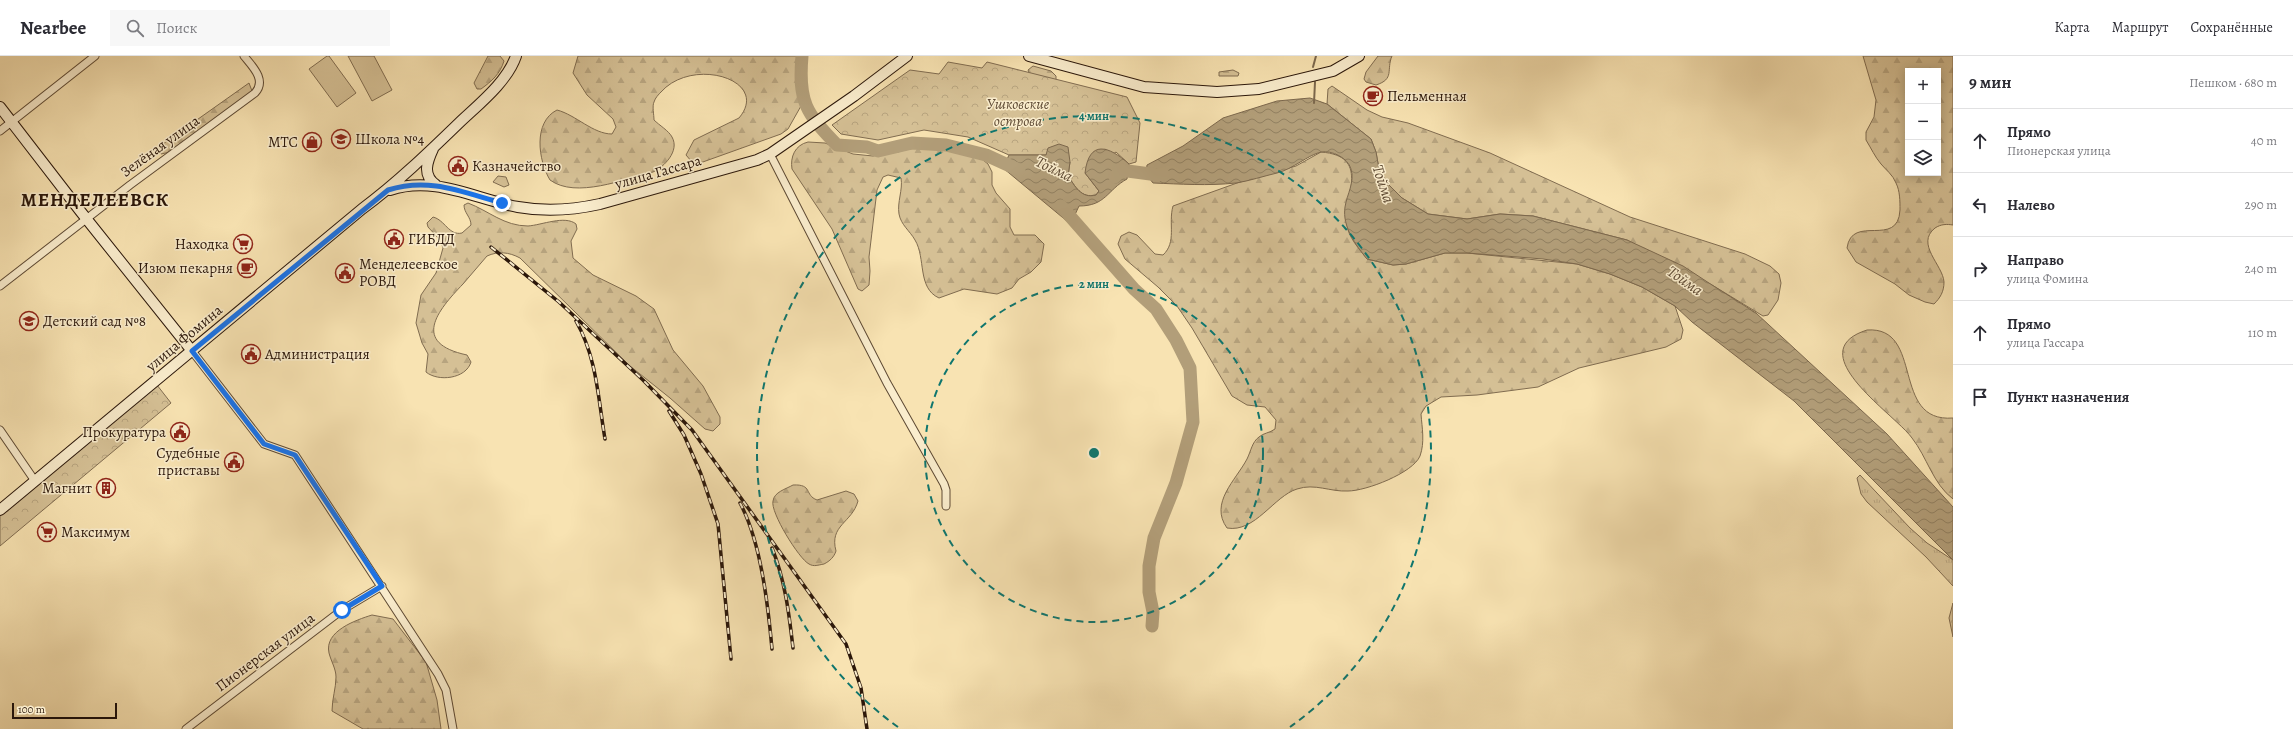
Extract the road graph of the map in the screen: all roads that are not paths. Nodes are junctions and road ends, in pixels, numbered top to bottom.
1 (95, 56) edge
2 (244, 56) edge
3 (1029, 56) edge
4 (1359, 56) edge
5 (903, 57) edge
6 (512, 58) edge
7 (0, 107) edge
8 (12, 122) junction
9 (0, 132) edge
10 (435, 146) junction
11 (770, 154) junction
12 (436, 185) junction
13 (388, 190) junction
14 (86, 219) junction
15 (0, 286) edge
16 (192, 351) junction
17 (0, 430) edge
18 (35, 481) junction
19 (946, 506) dead end
20 (0, 510) edge
21 (382, 586) junction
22 (186, 729) edge
23 (453, 729) edge

1 - 8 street
2 - 14 street, Зелёная улица
3 - 4 main road
5 - 11 main road, улица Гассара
6 - 10 main road, улица Фомина
7 - 8 main road
8 - 9 street
8 - 14 main road
10 - 12 main road
10 - 13 main road, улица Фомина
11 - 12 main road, улица Гассара
11 - 19 street
12 - 13 main road, улица Гассара
13 - 16 main road, улица Фомина
14 - 15 street, Зелёная улица
14 - 16 main road
16 - 18 main road, улица Фомина
16 - 21 street
17 - 18 street
18 - 20 main road, улица Фомина
21 - 22 street, Пионерская улица
21 - 23 street

